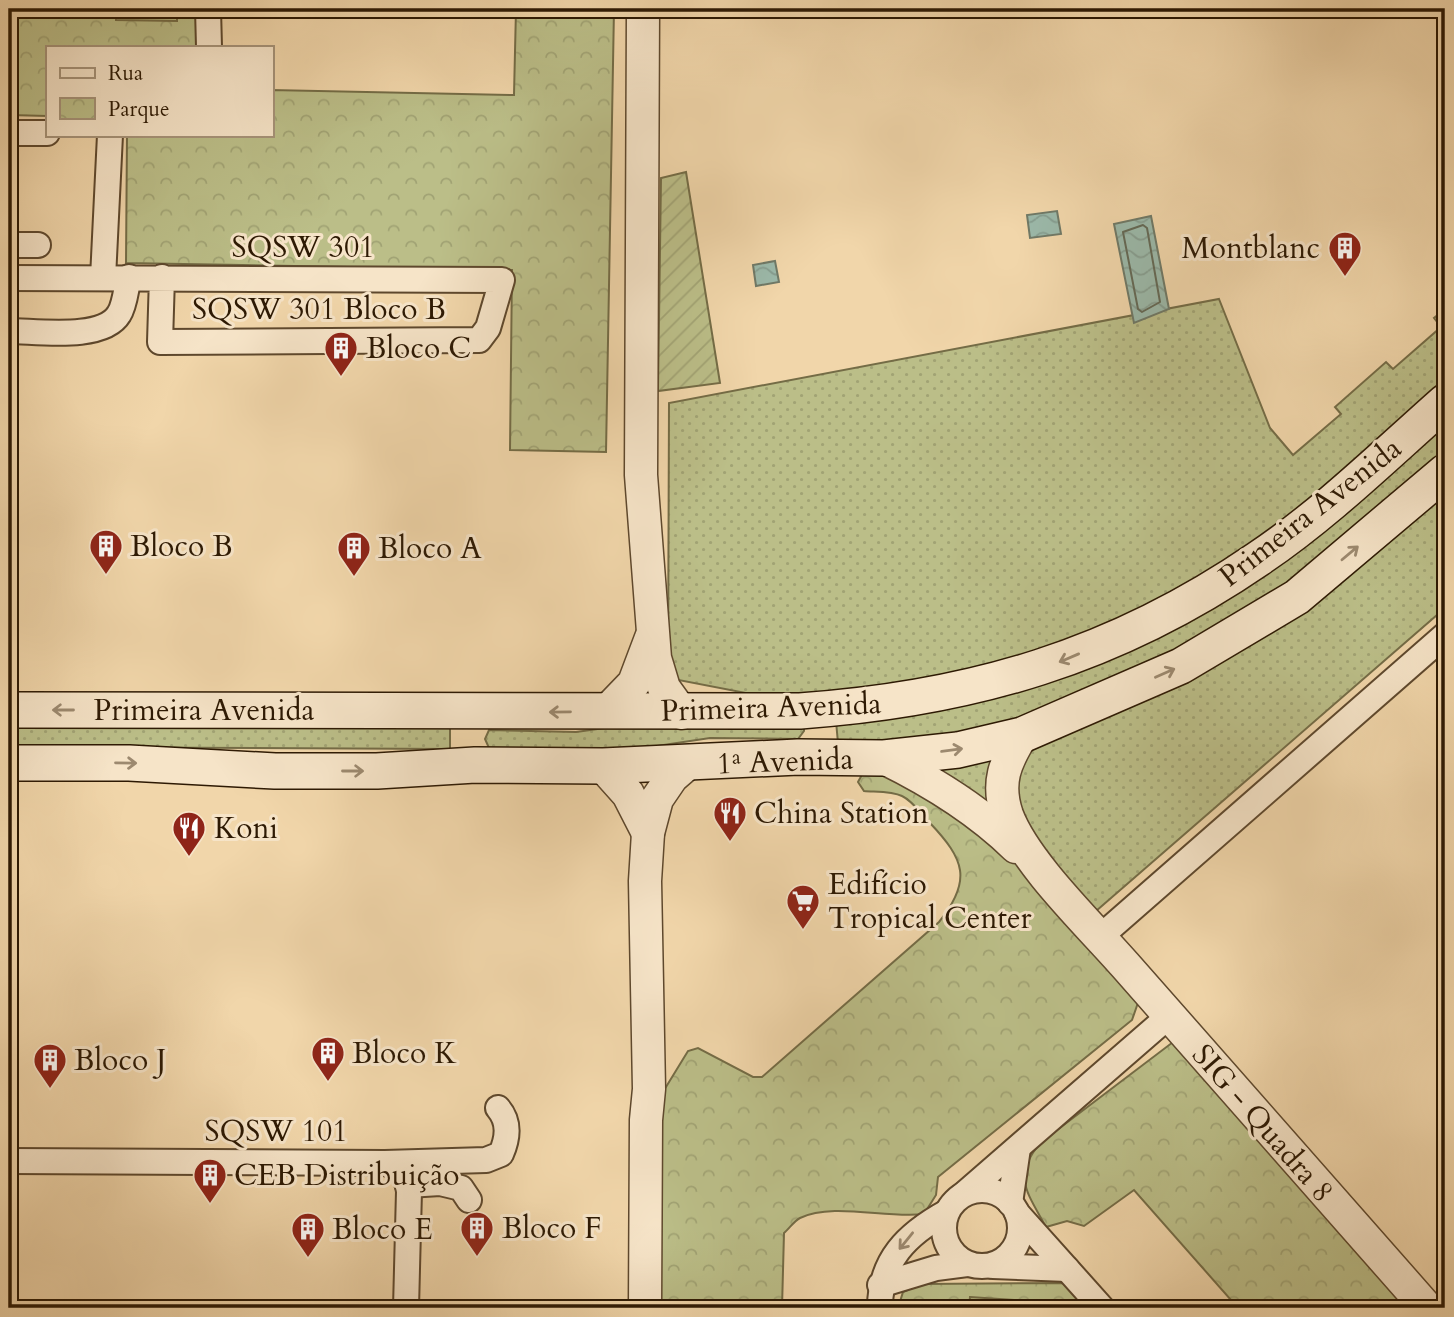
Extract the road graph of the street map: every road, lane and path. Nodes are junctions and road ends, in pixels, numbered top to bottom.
1 (208, 9) edge
2 (643, 9) edge
3 (208, 46) edge
4 (9, 133) edge
5 (46, 133) edge
6 (110, 136) edge
7 (38, 245) dead end
8 (9, 246) edge
9 (130, 277) junction
10 (162, 277) junction
11 (9, 278) edge
12 (103, 278) junction
13 (502, 280) joint
14 (9, 331) edge
15 (1445, 402) edge
16 (1445, 472) edge
17 (1445, 635) edge
18 (651, 637) junction
19 (9, 710) edge
20 (607, 711) junction
21 (800, 711) junction
22 (484, 712) junction
23 (682, 713) junction
24 (1022, 735) junction
25 (798, 757) junction
26 (884, 758) junction
27 (9, 762) edge
28 (687, 764) junction
29 (475, 765) junction
30 (603, 766) junction
31 (648, 834) junction
32 (1048, 877) junction
33 (1100, 937) junction
34 (1169, 1016) junction
35 (498, 1108) dead end
36 (1018, 1148) junction
37 (9, 1161) edge
38 (386, 1163) junction
39 (408, 1185) junction
40 (469, 1200) dead end
41 (955, 1203) junction
42 (1014, 1208) junction
43 (967, 1264) junction
44 (993, 1266) junction
45 (1067, 1269) junction
46 (880, 1297) edge
47 (407, 1308) edge
48 (645, 1308) edge
49 (1102, 1308) edge
50 (1427, 1308) edge

1 - 3 street
2 - 18 street
4 - 5 street
6 - 12 street
7 - 8 street
9 - 10 street, SQSW 301
9 - 12 street, SQSW 301
9 - 14 street
10 - 13 street, SQSW 301
10 - 13 street, SQSW 301 Bloco B
11 - 12 street, SQSW 301
15 -> 21 main road, Primeira Avenida
24 -> 16 main road, Primeira Avenida
17 - 33 street
18 - 20 street
18 - 23 street
22 -> 19 main road, Primeira Avenida
20 -> 22 main road, Primeira Avenida
20 - 23 main road, Primeira Avenida
21 - 23 main road, Primeira Avenida
21 - 25 main road
22 - 29 main road
26 -> 24 main road, Primeira Avenida
24 - 32 street, SIG - Quadra 8
25 - 26 main road, 1ª Avenida
25 - 28 main road, 1ª Avenida
26 - 32 street, SIG - Quadra 8
27 -> 29 main road, Primeira Avenida
28 - 30 main road, Primeira Avenida
28 - 31 street
29 - 30 main road, Primeira Avenida
30 - 31 street
31 - 48 street
32 - 33 street, SIG - Quadra 8
33 - 34 street, SIG - Quadra 8
34 - 36 street
34 - 50 street, SIG - Quadra 8
35 - 38 street
36 - 41 street
36 - 42 street
37 - 38 street, SQSW 101
38 - 39 street, SQSW 101
39 - 40 street
39 - 47 street
41 - 42 street
41 - 43 street
41 -> 46 street
42 - 44 street
42 - 45 street
43 - 44 street
43 - 46 street
44 - 45 street
45 - 49 street

